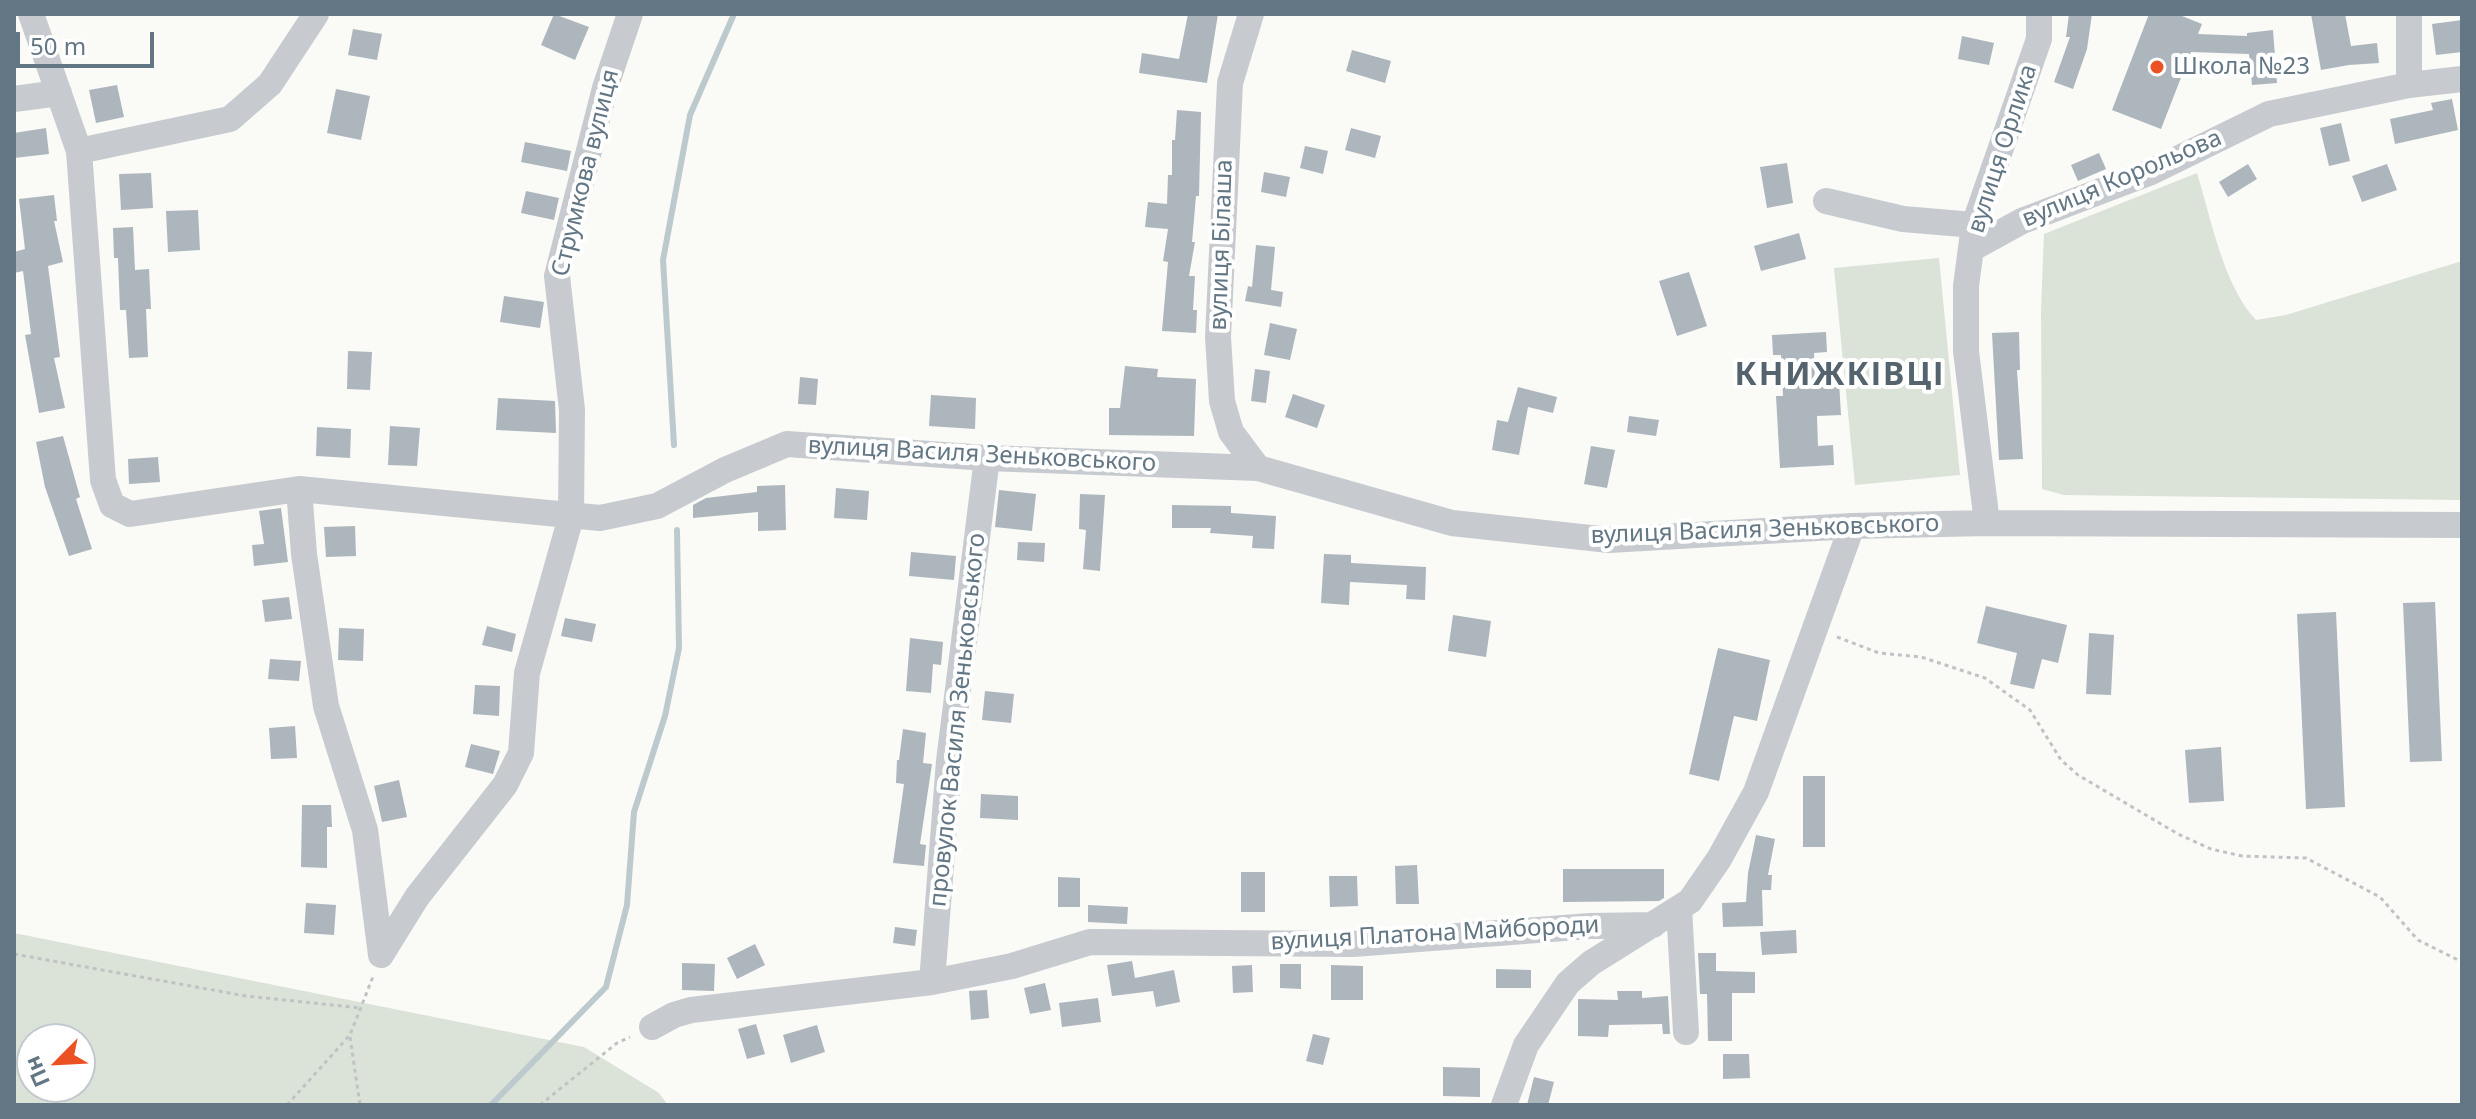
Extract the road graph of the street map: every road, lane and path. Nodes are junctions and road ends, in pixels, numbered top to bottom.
1 (31, 14) edge
2 (316, 14) edge
3 (630, 14) edge
4 (1251, 14) edge
5 (2039, 14) edge
6 (2409, 14) edge
7 (2462, 79) edge
8 (2409, 85) junction
9 (59, 93) junction
10 (14, 99) edge
11 (79, 151) junction
12 (1985, 193) junction
13 (1826, 201) dead end
14 (2022, 221) junction
15 (1973, 237) junction
16 (987, 458) junction
17 (1258, 468) junction
18 (299, 489) junction
19 (571, 517) junction
20 (1987, 523) junction
21 (2462, 525) edge
22 (1852, 526) junction
23 (1817, 624) junction
24 (1679, 908) junction
25 (1653, 925) junction
26 (14, 954) edge
27 (381, 955) junction
28 (2462, 962) edge
29 (932, 982) junction
30 (361, 1008) junction
31 (652, 1027) joint
32 (1686, 1032) dead end
33 (350, 1035) junction
34 (287, 1105) edge
35 (360, 1105) edge
36 (540, 1105) edge
37 (1504, 1105) edge

1 - 9 street, вулиця Василя Зеньковського
2 - 11 street
3 - 19 street, Струмкова вулиця
4 - 17 street, вулиця Білаша
5 - 12 street, вулиця Орлика
6 - 8 street
7 - 8 street, вулиця Корольова
8 - 14 street, вулиця Корольова
9 - 10 street
9 - 11 street, вулиця Василя Зеньковського
11 - 18 street, вулиця Василя Зеньковського
12 - 14 street
12 - 15 street, вулиця Орлика
13 - 15 street
14 - 15 street, вулиця Корольова
15 - 20 street, вулиця Орлика
16 - 17 street, вулиця Василя Зеньковського
16 - 19 street, вулиця Василя Зеньковського
16 - 29 street, провулок Василя Зеньковського
17 - 22 street, вулиця Василя Зеньковського
18 - 19 street, вулиця Василя Зеньковського
18 - 27 street
19 - 27 street, Струмкова вулиця
20 - 21 street, вулиця Василя Зеньковського
20 - 22 street, вулиця Василя Зеньковського
22 - 23 street
23 - 24 street
23 - 28 path
24 - 25 street
24 - 32 street
25 - 29 street, вулиця Платона Майбороди
25 - 37 street
26 - 30 path
27 - 30 path
29 - 31 street, вулиця Платона Майбороди
30 - 33 path
31 - 36 path
33 - 34 path
33 - 35 path

